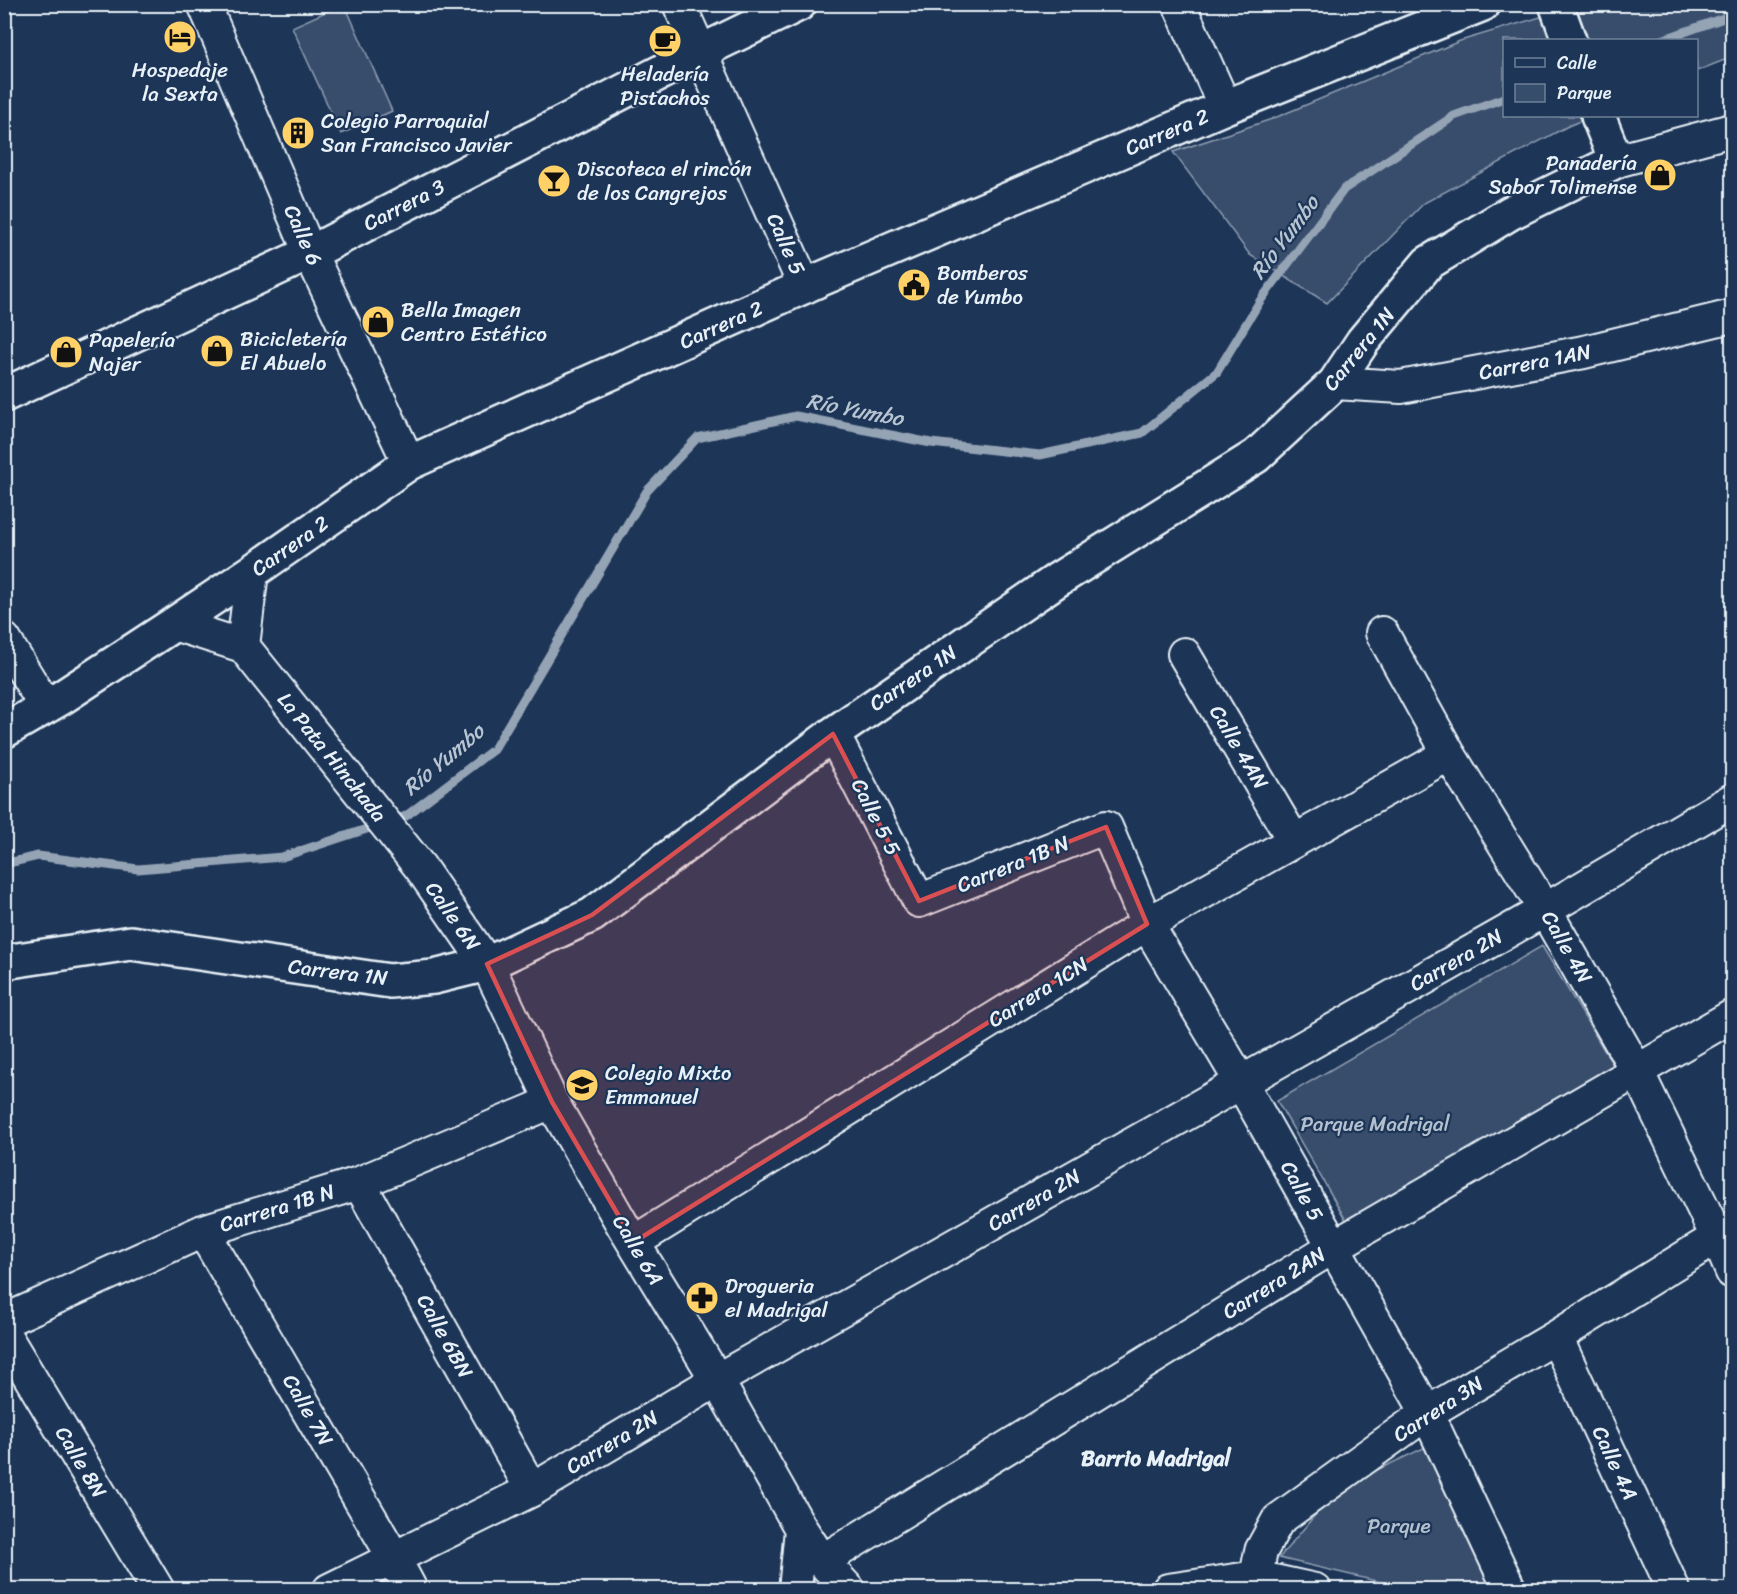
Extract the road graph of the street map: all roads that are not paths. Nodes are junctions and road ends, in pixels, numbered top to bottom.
1 (204, 4) edge
2 (680, 4) edge
3 (799, 4) edge
4 (1179, 4) edge
5 (1483, 4) edge
6 (700, 52) junction
7 (1225, 107) junction
8 (1598, 117) edge
9 (1732, 130) edge
10 (1613, 154) junction
11 (310, 253) junction
12 (805, 287) junction
13 (1732, 316) edge
14 (1335, 383) junction
15 (4, 395) edge
16 (409, 463) junction
17 (252, 572) junction
18 (174, 624) junction
19 (1382, 633) dead end
20 (4, 639) edge
21 (243, 646) junction
22 (1184, 654) dead end
23 (46, 707) junction
24 (4, 731) edge
25 (832, 734) junction
26 (1449, 754) junction
27 (1732, 800) edge
28 (1106, 827) joint
29 (1294, 841) junction
30 (420, 867) joint
31 (919, 901) joint
32 (1545, 910) junction
33 (1148, 924) junction
34 (4, 962) edge
35 (487, 964) junction
36 (1732, 1016) edge
37 (1637, 1071) junction
38 (1241, 1082) junction
39 (552, 1102) junction
40 (359, 1182) junction
41 (203, 1231) junction
42 (1725, 1232) edge
43 (634, 1242) junction
44 (1333, 1247) junction
45 (1732, 1272) edge
46 (4, 1321) edge
47 (4, 1334) edge
48 (1556, 1337) junction
49 (717, 1380) junction
50 (1426, 1413) junction
51 (532, 1490) junction
52 (801, 1529) junction
53 (394, 1558) junction
54 (822, 1561) junction
55 (1256, 1583) edge
56 (158, 1590) edge
57 (329, 1590) edge
58 (411, 1590) edge
59 (795, 1590) edge
60 (849, 1590) edge
61 (1168, 1590) edge
62 (1315, 1590) edge
63 (1510, 1590) edge
64 (1674, 1590) edge

1 - 11 street, Calle 6
2 - 6 street, Calle 5
3 - 6 street, Carrera 3
4 - 7 street
5 - 7 street, Carrera 2
6 - 11 street, Carrera 3
6 - 12 street, Calle 5
7 - 12 street, Carrera 2
8 - 10 street
9 - 10 street, Carrera 1N
10 - 14 street, Carrera 1N
11 - 15 street, Carrera 3
11 - 16 street, Calle 6
12 - 16 street, Carrera 2
13 - 14 street, Carrera 1AN
14 - 25 street, Carrera 1N
16 - 17 street, Carrera 2
17 - 18 street, Carrera 2
17 - 21 street
18 - 21 street
18 - 23 street, Carrera 2
19 - 26 street, Calle 4N
20 - 23 street
21 - 30 street, La Pata Hinchada
22 - 29 street, Calle 4AN
23 - 24 street, Carrera 2
25 - 31 street, Calle 5 5
25 - 35 street, Carrera 1N
26 - 29 street, Carrera 1CN
26 - 32 street, Calle 4N
27 - 32 street, Carrera 2N
28 - 31 street, Carrera 1B N
28 - 33 street, Calle 5
29 - 33 street, Carrera 1CN
30 - 35 street, Calle 6N
32 - 37 street, Calle 4N
32 - 38 street, Carrera 2N
33 - 38 street, Calle 5
33 - 43 street, Carrera 1CN
34 - 35 street, Carrera 1N
35 - 39 street, Calle 6A
36 - 37 street, Carrera 2AN
37 - 42 street, Calle 4N
37 - 44 street, Carrera 2AN
38 - 44 street, Calle 5
38 - 49 street, Carrera 2N
39 - 40 street, Carrera 1B N
39 - 43 street, Calle 6A
40 - 41 street, Carrera 1B N
40 - 51 street, Calle 6BN
41 - 46 street, Carrera 1B N
41 - 53 street, Calle 7N
42 - 45 street, Calle 4N
42 - 48 street, Carrera 3N
43 - 49 street, Calle 6A
44 - 50 street, Calle 5
44 - 54 street, Carrera 2AN
47 - 56 street, Calle 8N
48 - 50 street, Carrera 3N
48 - 64 street, Calle 4A
49 - 51 street, Carrera 2N
49 - 52 street, Calle 6A
50 - 55 street, Carrera 3N
50 - 63 street, Calle 5
51 - 53 street, Carrera 2N
52 - 54 street, Calle 6A
52 - 59 street
53 - 57 street, Carrera 2N
53 - 58 street, Calle 7N
54 - 60 street, Calle 6A
55 - 61 street
55 - 62 street

